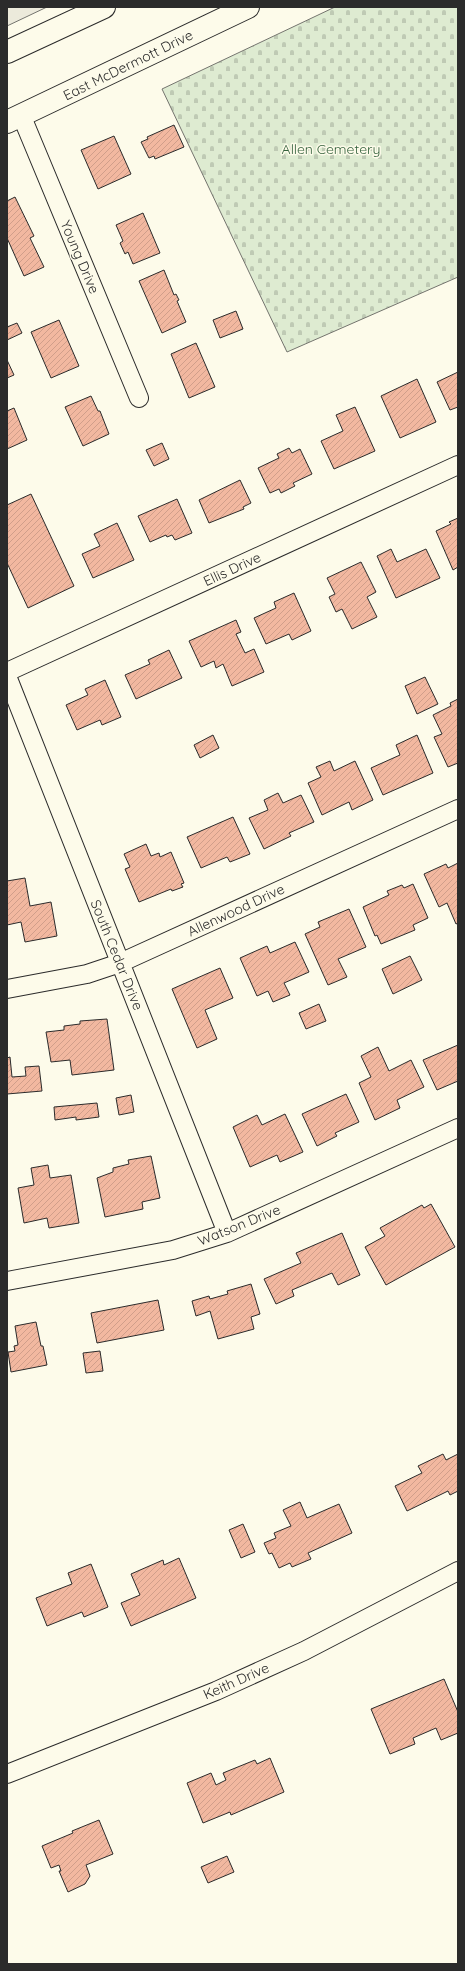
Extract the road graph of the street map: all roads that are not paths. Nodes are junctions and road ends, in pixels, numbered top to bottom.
1 (104, 7) edge
2 (248, 7) edge
3 (7, 52) edge
4 (14, 120) edge
5 (139, 398) dead end
6 (458, 465) edge
7 (7, 672) edge
8 (7, 676) edge
9 (458, 809) edge
10 (120, 963) junction
11 (7, 989) edge
12 (458, 1128) edge
13 (227, 1233) junction
14 (7, 1281) edge
15 (458, 1571) edge
16 (7, 1774) edge

1 - 3 main road
2 - 4 main road, East McDermott Drive
4 - 5 street, Young Drive
6 - 7 street, Ellis Drive
8 - 10 street, South Cedar Drive
9 - 10 street, Allenwood Drive
10 - 11 street, Allenwood Drive
10 - 13 street, South Cedar Drive
12 - 13 street, Watson Drive
13 - 14 street, Watson Drive
15 - 16 street, Keith Drive

